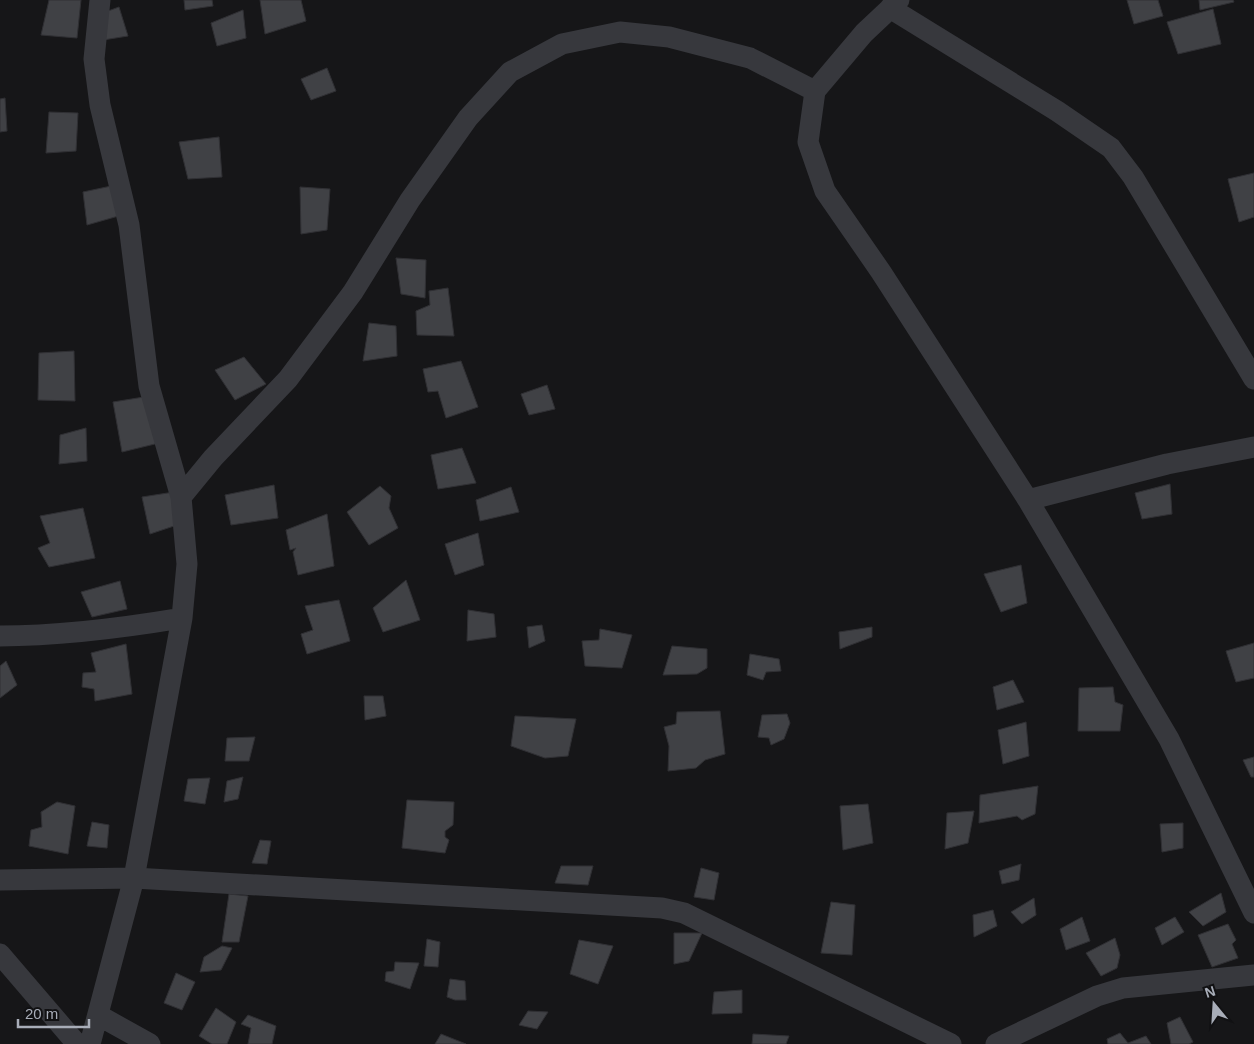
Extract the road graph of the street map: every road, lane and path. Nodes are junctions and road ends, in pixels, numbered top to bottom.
1 (100, 0) edge
2 (895, 4) edge
3 (815, 91) junction
4 (1254, 379) edge
5 (1254, 448) edge
6 (181, 497) junction
7 (1028, 500) junction
8 (182, 618) junction
9 (0, 636) edge
10 (134, 878) junction
11 (0, 880) edge
12 (1254, 913) edge
13 (0, 954) edge
14 (1254, 975) edge
15 (98, 1015) junction
16 (77, 1044) edge
17 (90, 1044) edge
18 (150, 1044) edge
19 (951, 1044) edge
20 (996, 1044) edge

1 - 6 street
2 - 3 street
2 - 4 street
3 - 6 street
3 - 7 street
5 - 7 street
6 - 8 street
7 - 12 street
8 - 9 street
8 - 10 street
10 - 11 street
10 - 15 street
10 - 19 street
13 - 16 street
14 - 20 street
15 - 17 street
15 - 18 street

